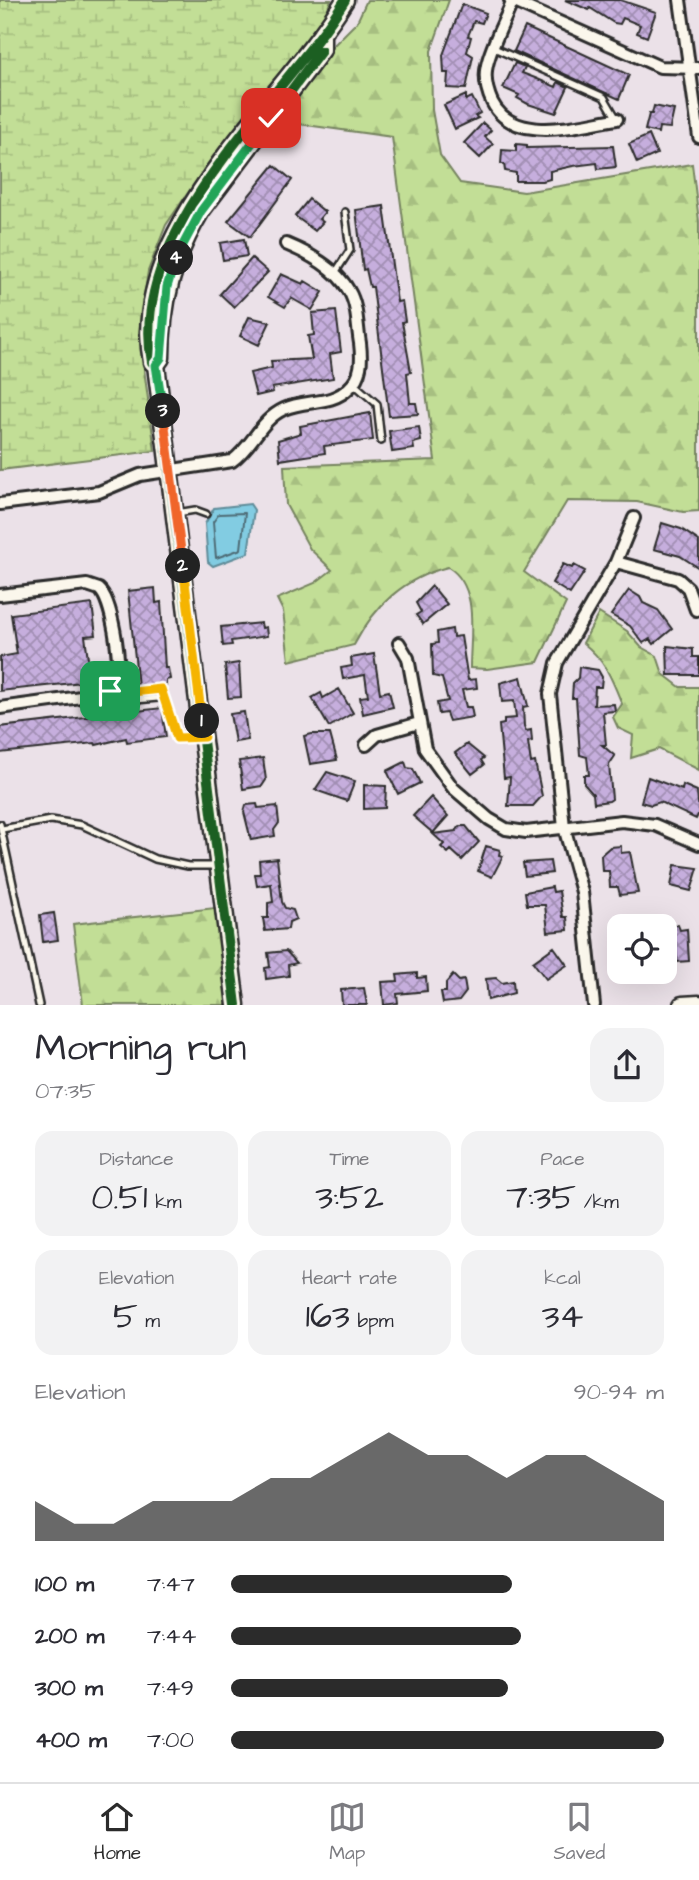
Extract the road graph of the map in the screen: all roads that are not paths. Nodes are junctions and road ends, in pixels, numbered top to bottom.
1 (345, 0) edge
2 (512, 0) edge
3 (680, 0) edge
4 (494, 48) junction
5 (694, 68) edge
6 (617, 119) joint
7 (699, 137) edge
8 (345, 212) dead end
9 (286, 244) dead end
10 (334, 275) junction
11 (353, 383) junction
12 (381, 441) dead end
13 (172, 471) junction
14 (0, 504) edge
15 (177, 513) junction
16 (206, 514) dead end
17 (634, 518) dead end
18 (615, 562) junction
19 (0, 596) edge
20 (696, 610) dead end
21 (399, 643) dead end
22 (110, 691) junction
23 (160, 698) road end
24 (0, 708) edge
25 (419, 723) junction
26 (366, 745) dead end
27 (1, 827) edge
28 (564, 827) junction
29 (699, 844) edge
30 (219, 866) junction
31 (699, 1004) edge
32 (39, 1005) edge
33 (236, 1005) edge
34 (594, 1005) edge
35 (682, 1005) edge

1 - 13 main road
2 - 4 street
2 - 5 street
3 - 5 street
4 - 6 lane
4 - 6 street
5 - 7 street
8 - 10 lane
9 - 10 street
10 - 11 street
11 - 12 lane
11 - 13 street
13 - 14 street
13 - 15 main road
15 - 16 lane
15 - 30 main road
17 - 18 street
18 - 20 street
18 - 28 street
19 - 22 street
21 - 25 street
22 - 23 lane
22 - 24 street
25 - 26 street
25 - 28 street
27 - 30 lane
27 - 32 lane
28 - 29 street
28 - 34 street
30 - 33 main road
31 - 35 main road

